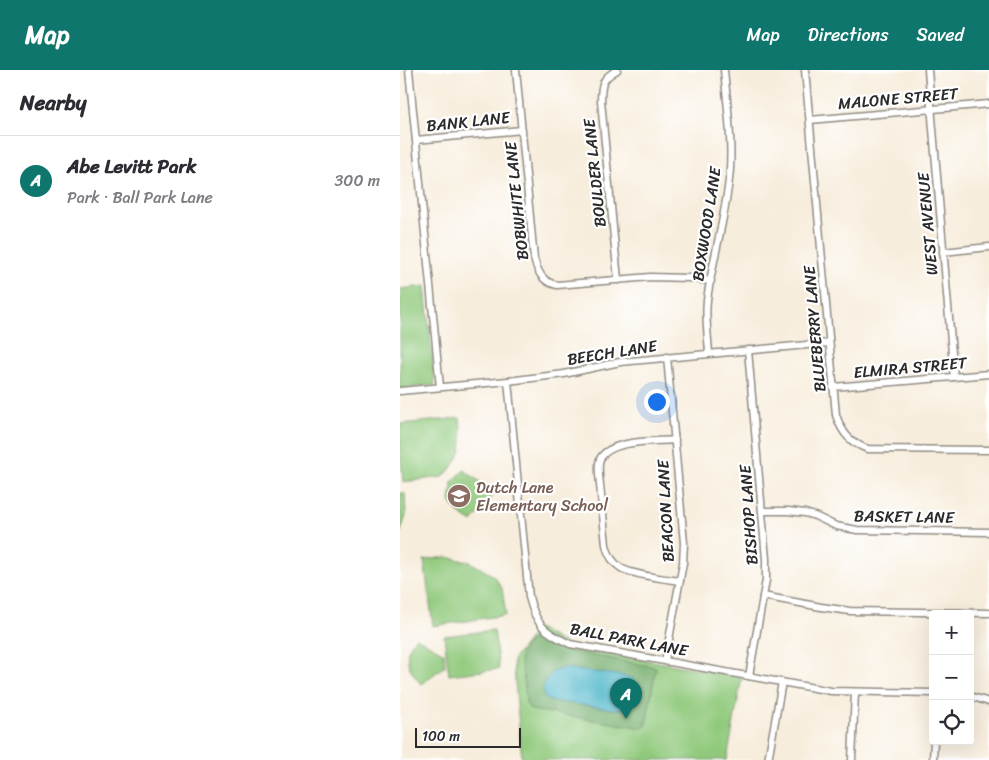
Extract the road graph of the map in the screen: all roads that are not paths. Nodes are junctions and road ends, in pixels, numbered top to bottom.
1 (409, 70) edge
2 (516, 70) edge
3 (617, 70) edge
4 (724, 70) edge
5 (806, 70) edge
6 (928, 70) edge
7 (989, 104) edge
8 (931, 109) junction
9 (810, 120) junction
10 (522, 130) junction
11 (416, 140) junction
12 (989, 248) edge
13 (943, 252) junction
14 (618, 280) junction
15 (710, 281) junction
16 (829, 343) junction
17 (748, 350) junction
18 (709, 353) junction
19 (667, 357) junction
20 (989, 374) edge
21 (954, 377) junction
22 (508, 381) junction
23 (440, 387) junction
24 (833, 387) junction
25 (400, 391) edge
26 (675, 440) junction
27 (989, 450) edge
28 (762, 511) junction
29 (989, 532) edge
30 (680, 582) junction
31 (763, 596) junction
32 (989, 613) edge
33 (665, 661) junction
34 (749, 676) junction
35 (782, 682) junction
36 (855, 692) junction
37 (929, 694) edge
38 (974, 697) edge
39 (989, 702) edge
40 (934, 745) edge
41 (768, 760) edge
42 (852, 760) edge
43 (933, 760) edge

1 - 11 street
2 - 10 street, BOBWHITE LANE
3 - 14 street, BOULDER LANE
4 - 15 street, BOXWOOD LANE
5 - 9 street, BLUEBERRY LANE
6 - 8 street, WEST AVENUE
7 - 8 street, MALONE STREET
8 - 9 street, MALONE STREET
8 - 13 street, WEST AVENUE
9 - 16 street, BLUEBERRY LANE
10 - 11 street, BANK LANE
10 - 14 street, BOBWHITE LANE
11 - 23 street
12 - 13 street
13 - 21 street, WEST AVENUE
14 - 15 street, BOBWHITE LANE
15 - 18 street, BOXWOOD LANE
16 - 17 street, BEECH LANE
16 - 24 street, BLUEBERRY LANE
17 - 18 street, BEECH LANE
17 - 28 street, BISHOP LANE
18 - 19 street, BEECH LANE
19 - 22 street, BEECH LANE
19 - 26 street, BEACON LANE
20 - 21 street, ELMIRA STREET
21 - 24 street, ELMIRA STREET
22 - 23 street, BEECH LANE
22 - 33 street, BALL PARK LANE
23 - 25 street, BEECH LANE
24 - 27 street, BLUEBERRY LANE
26 - 30 street, BEACON LANE
26 - 30 street
28 - 29 street, BASKET LANE
28 - 31 street, BISHOP LANE
30 - 33 street, BEACON LANE
31 - 32 street
31 - 34 street, BISHOP LANE
33 - 34 street, BALL PARK LANE
34 - 35 street, BALL PARK LANE
35 - 36 street, BALL PARK LANE
35 - 41 street
36 - 37 street, BALL PARK LANE
36 - 42 street
38 - 39 street
40 - 43 street

